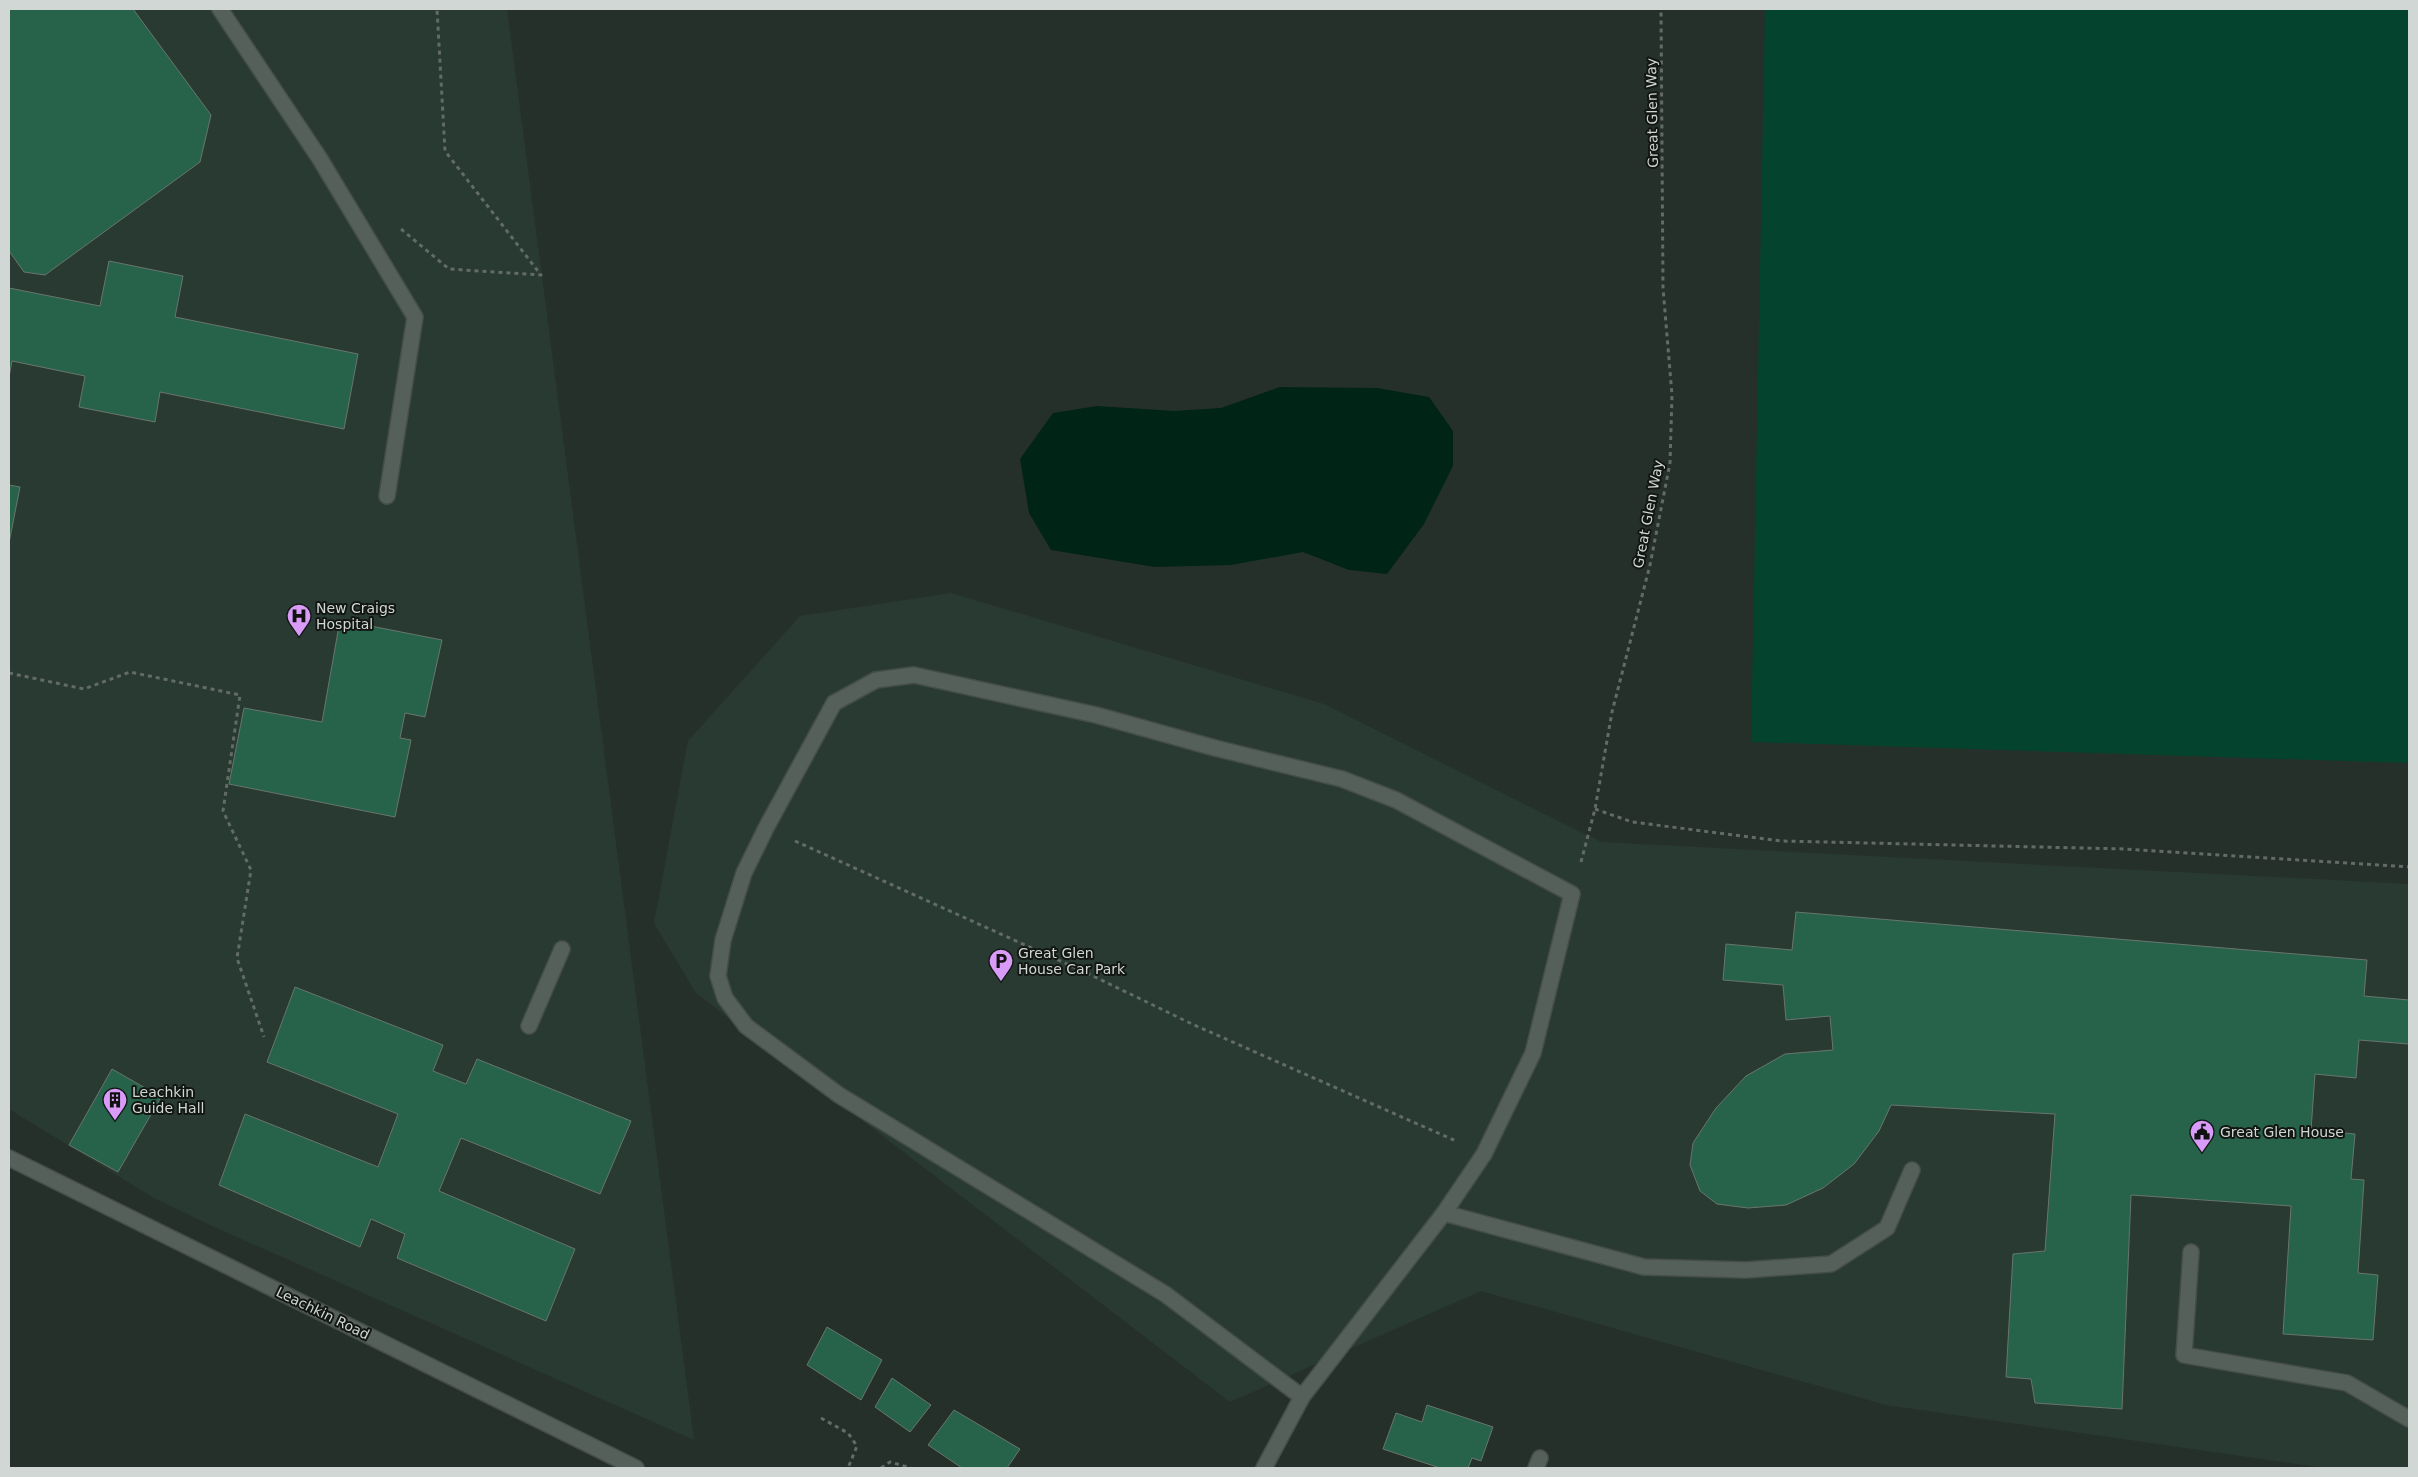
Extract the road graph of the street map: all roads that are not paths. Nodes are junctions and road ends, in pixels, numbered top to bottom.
1 (220, 9) edge
2 (388, 496) dead end
3 (562, 948) dead end
4 (529, 1026) dead end
5 (9, 1158) edge
6 (1912, 1170) dead end
7 (1444, 1213) junction
8 (2191, 1252) dead end
9 (1302, 1397) junction
10 (2409, 1419) edge
11 (636, 1468) edge
12 (1264, 1468) edge

1 - 2 street
3 - 4 street
5 - 11 street, Leachkin Road
6 - 7 street
7 - 9 street
7 - 9 street
8 - 10 street
9 - 12 street

